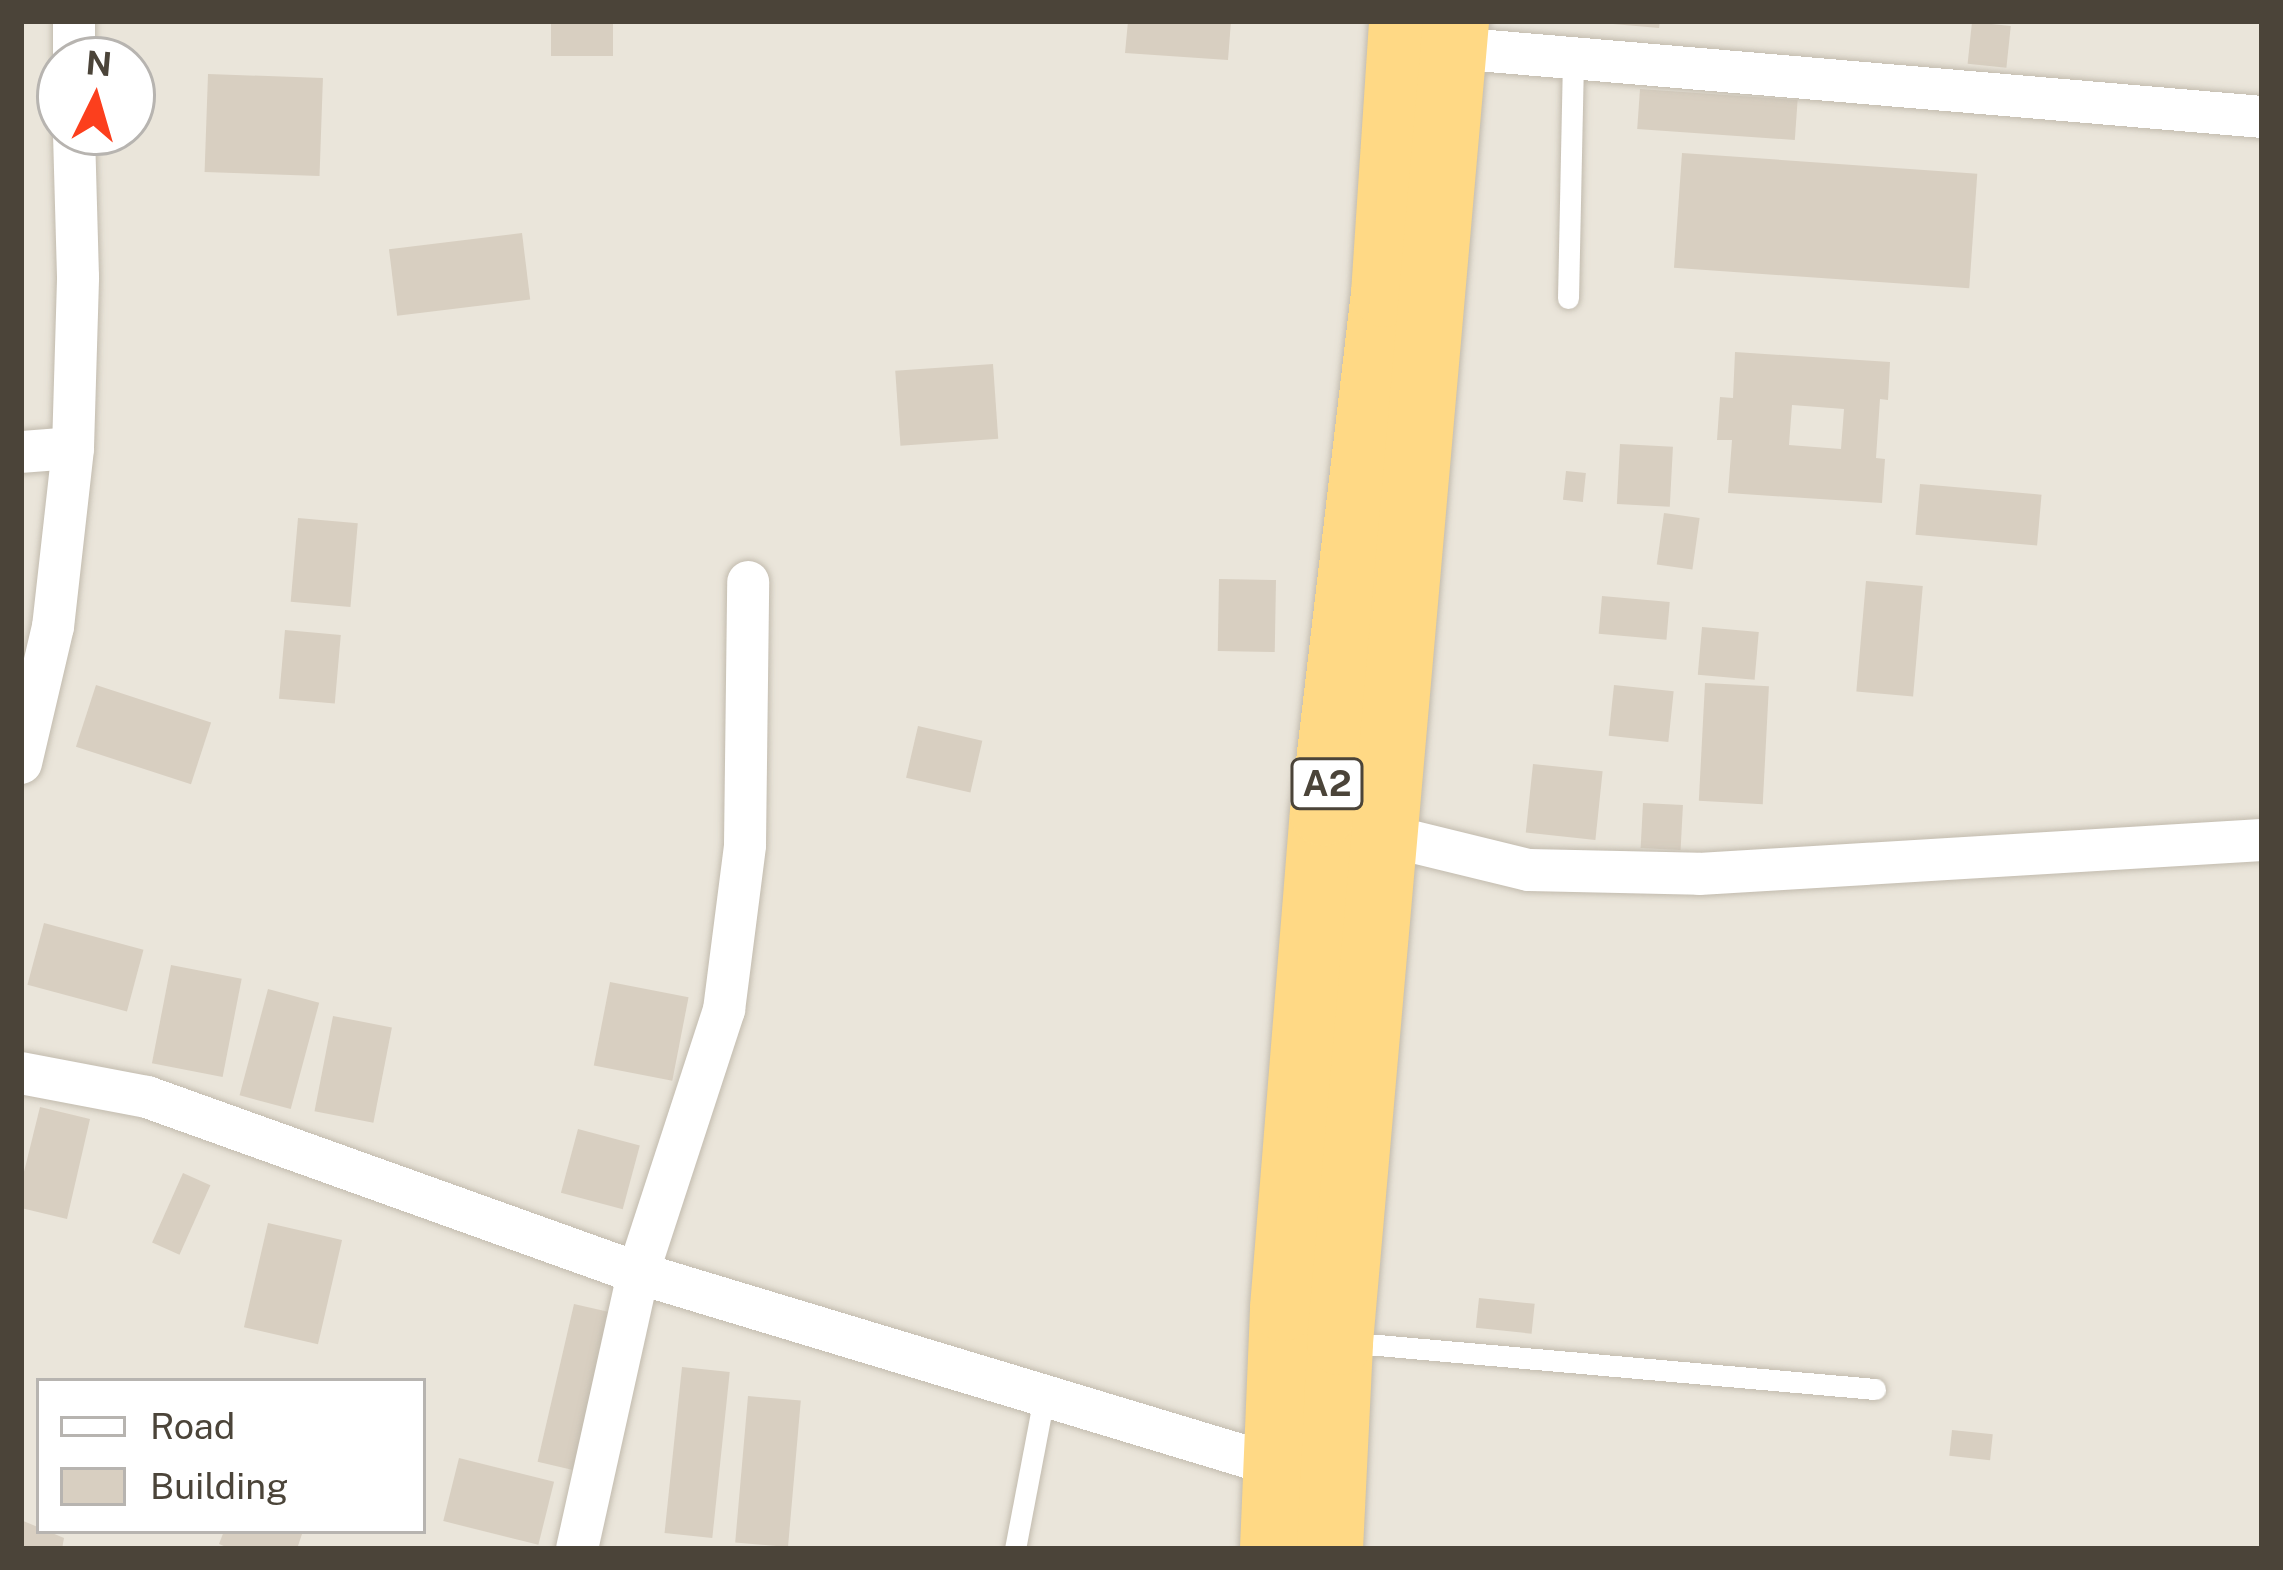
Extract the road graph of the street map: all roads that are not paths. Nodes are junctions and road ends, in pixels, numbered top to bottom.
1 (1438, 30) edge
2 (1574, 57) junction
3 (2262, 117) edge
4 (75, 156) edge
5 (1568, 298) dead end
6 (73, 448) junction
7 (21, 452) edge
8 (748, 582) dead end
9 (21, 763) edge
10 (1385, 836) junction
11 (2262, 840) edge
12 (21, 1073) edge
13 (638, 1273) junction
14 (1340, 1342) junction
15 (1875, 1389) dead end
16 (1044, 1397) junction
17 (1277, 1466) junction
18 (577, 1549) edge
19 (1015, 1549) edge
20 (1273, 1549) edge
21 (1330, 1549) edge

1 - 2 street
1 - 10 highway, A2
1 - 17 highway, A2
2 - 3 street
2 - 5 lane
4 - 6 street
6 - 7 street
6 - 9 street
8 - 13 street
10 - 11 street
10 - 14 highway, A2
12 - 13 street
13 - 16 street
13 - 18 street
14 - 15 lane
14 - 21 highway, A2
16 - 17 street
16 - 19 lane
17 - 20 highway, A2

